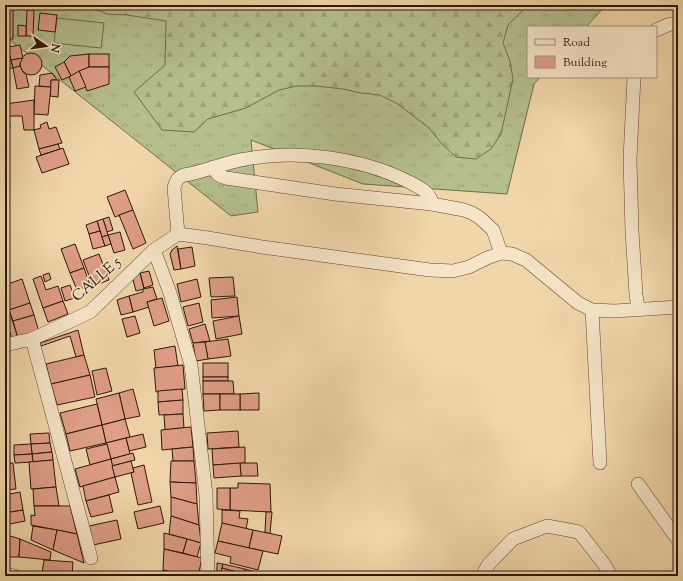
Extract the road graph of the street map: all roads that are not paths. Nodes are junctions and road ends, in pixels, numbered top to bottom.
1 (670, 24) dead end
2 (657, 30) edge
3 (634, 78) edge
4 (213, 167) junction
5 (432, 204) junction
6 (178, 234) junction
7 (156, 248) junction
8 (501, 254) junction
9 (678, 306) edge
10 (638, 309) junction
11 (592, 310) junction
12 (32, 339) junction
13 (5, 345) edge
14 (600, 463) dead end
15 (638, 484) dead end
16 (678, 540) edge
17 (91, 558) dead end
18 (5, 574) edge
19 (15, 576) edge
20 (208, 576) edge
21 (482, 576) edge
22 (612, 576) edge

1 - 2 street
3 - 10 street
4 - 5 street
4 - 5 street
4 - 6 street
5 - 8 street
6 - 7 street, CALLE 5
6 - 8 street
7 - 12 street, CALLE 5
7 - 20 street
8 - 11 street
9 - 10 street
10 - 11 street
11 - 14 street
12 - 13 street, CALLE 5
12 - 17 street
15 - 16 street
18 - 19 street
21 - 22 street

